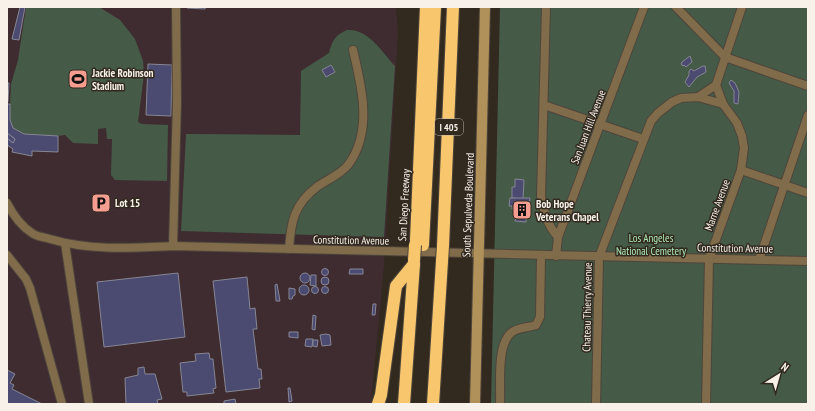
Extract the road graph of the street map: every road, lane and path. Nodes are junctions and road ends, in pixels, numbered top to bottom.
1 (176, 7) edge
2 (426, 7) edge
3 (435, 7) edge
4 (452, 7) edge
5 (485, 7) edge
6 (546, 7) edge
7 (644, 7) edge
8 (676, 7) edge
9 (742, 7) edge
10 (353, 50) dead end
11 (725, 58) junction
12 (716, 84) junction
13 (808, 86) edge
14 (698, 97) junction
15 (723, 104) junction
16 (544, 105) junction
17 (808, 115) edge
18 (601, 124) junction
19 (643, 139) junction
20 (741, 170) junction
21 (784, 185) junction
22 (808, 193) edge
23 (7, 203) edge
24 (558, 237) junction
25 (64, 243) junction
26 (419, 245) junction
27 (172, 246) junction
28 (289, 249) junction
29 (479, 254) junction
30 (7, 255) edge
31 (541, 256) junction
32 (556, 256) junction
33 (599, 257) junction
34 (709, 259) junction
35 (759, 260) junction
36 (417, 261) junction
37 (808, 261) edge
38 (436, 358) junction
39 (380, 401) edge
40 (62, 404) edge
41 (88, 404) edge
42 (404, 404) edge
43 (412, 404) edge
44 (433, 404) edge
45 (441, 404) edge
46 (475, 404) edge
47 (500, 404) edge
48 (596, 404) edge
49 (706, 404) edge

1 - 27 street
2 - 26 highway, San Diego Freeway / I 405
3 - 26 highway
4 - 38 highway, I 405, bridge
5 - 29 main road, South Sepulveda Boulevard
6 - 16 street
7 - 18 street, San Juan Hill Avenue
8 - 11 street
9 - 11 street
10 - 28 street
11 - 12 street
11 - 13 street
12 - 14 street
12 - 15 street, Marne Avenue
14 - 15 street
14 - 19 street, Chateau Thierry Avenue
15 - 20 street, Marne Avenue
16 - 18 street
16 - 24 street
17 - 21 street
18 - 19 street
18 - 24 street, San Juan Hill Avenue
19 - 33 street, Chateau Thierry Avenue
20 - 21 street
20 - 34 street, Marne Avenue
21 - 22 street
21 - 35 street
23 - 25 street, Constitution Avenue
24 - 32 street, San Juan Hill Avenue
25 - 27 street, Constitution Avenue
25 - 41 street
26 - 36 highway, San Diego Freeway / I 405, bridge
27 - 28 street, Constitution Avenue
28 - 29 street, Constitution Avenue
29 - 31 street, Constitution Avenue
29 - 46 main road, South Sepulveda Boulevard
30 - 40 street
31 - 32 street, Constitution Avenue
31 - 47 street
32 - 33 street, Constitution Avenue
33 - 34 street, Constitution Avenue
33 - 48 street, Chateau Thierry Avenue
34 - 35 street, Constitution Avenue
34 - 49 street, Marne Avenue
35 - 37 street, Constitution Avenue
36 - 39 highway
36 - 42 highway, San Diego Freeway / I 405
36 - 43 highway
38 - 44 highway, I 405
38 - 45 highway

